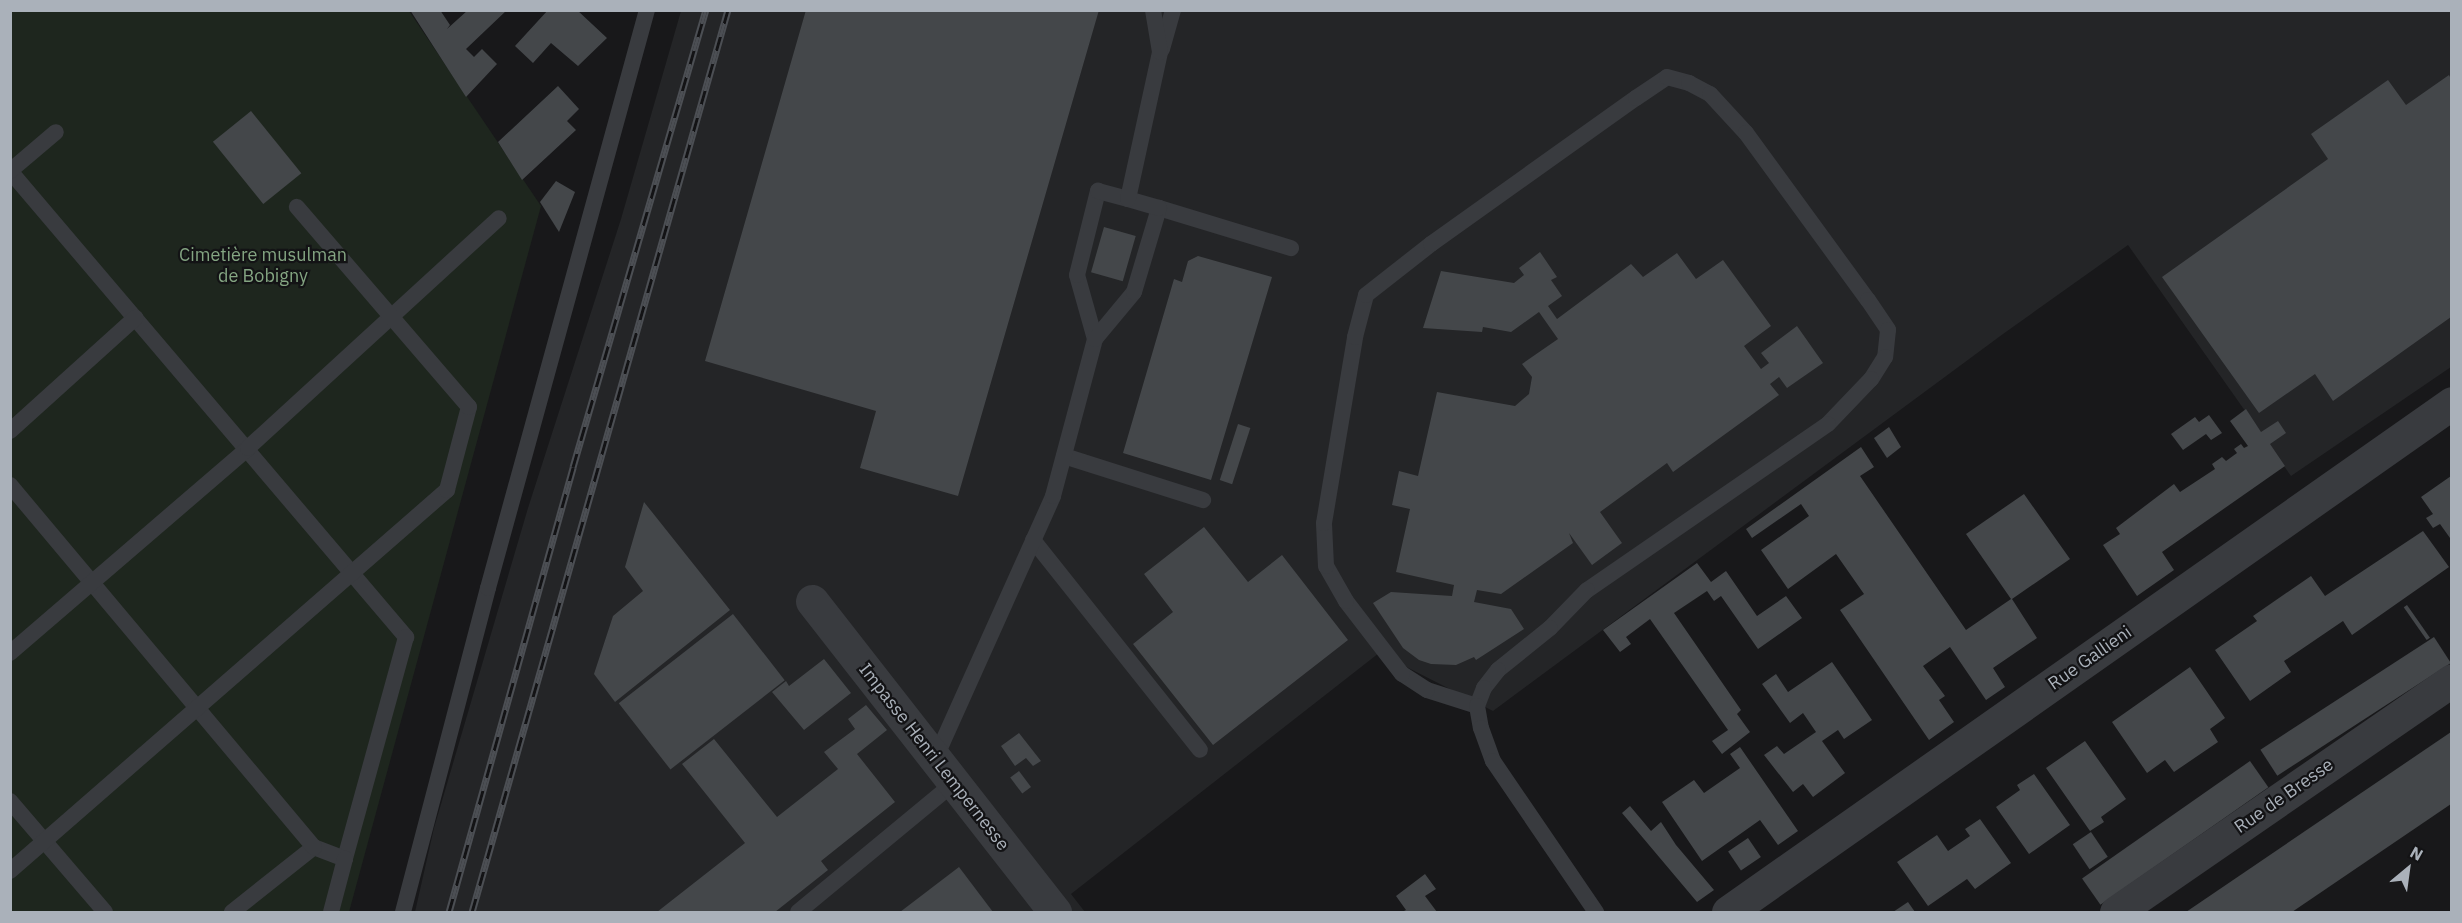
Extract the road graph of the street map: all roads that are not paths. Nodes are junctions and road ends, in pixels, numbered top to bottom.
1 (647, 10) edge
2 (1153, 10) edge
3 (1173, 10) edge
4 (1160, 52) junction
5 (56, 132) dead end
6 (11, 171) edge
7 (1128, 199) junction
8 (297, 207) dead end
9 (1159, 208) junction
10 (499, 218) dead end
11 (1291, 248) dead end
12 (393, 317) junction
13 (135, 318) junction
14 (1095, 339) junction
15 (2451, 403) edge
16 (10, 431) edge
17 (248, 448) junction
18 (1064, 456) junction
19 (10, 485) edge
20 (1203, 500) dead end
21 (1033, 540) junction
22 (351, 574) junction
23 (93, 582) junction
24 (812, 601) dead end
25 (10, 653) edge
26 (2451, 680) edge
27 (1477, 706) junction
28 (199, 708) junction
29 (1200, 750) dead end
30 (944, 771) junction
31 (10, 801) edge
32 (45, 842) junction
33 (314, 847) junction
34 (345, 859) junction
35 (10, 872) edge
36 (105, 912) edge
37 (232, 912) edge
38 (331, 912) edge
39 (403, 912) edge
40 (798, 912) edge
41 (1055, 912) edge
42 (1596, 912) edge
43 (1728, 912) edge
44 (2116, 912) edge

1 - 39 lane
2 - 4 lane
3 - 4 lane
4 - 7 lane
5 - 6 lane
6 - 13 lane
7 - 9 lane
7 - 14 lane
8 - 12 lane
9 - 11 lane
9 - 14 lane
10 - 12 lane
12 - 17 lane
12 - 22 lane
13 - 16 lane
13 - 17 lane
14 - 18 lane
15 - 43 street, Rue Gallieni
17 - 22 lane
17 - 23 lane
18 - 20 lane
18 - 21 lane
19 - 23 lane
21 - 29 lane
21 - 30 lane
22 - 28 lane
22 - 34 lane
23 - 25 lane
23 - 28 lane
24 - 30 street, Impasse Henri Lempernesse
26 - 44 street, Rue de Bresse
27 - 27 lane
27 - 42 lane
28 - 32 lane
28 - 33 lane
30 - 40 lane
30 - 41 street, Impasse Henri Lempernesse
31 - 32 lane
32 - 35 lane
32 - 36 lane
33 - 34 lane
33 - 37 lane
34 - 38 lane

